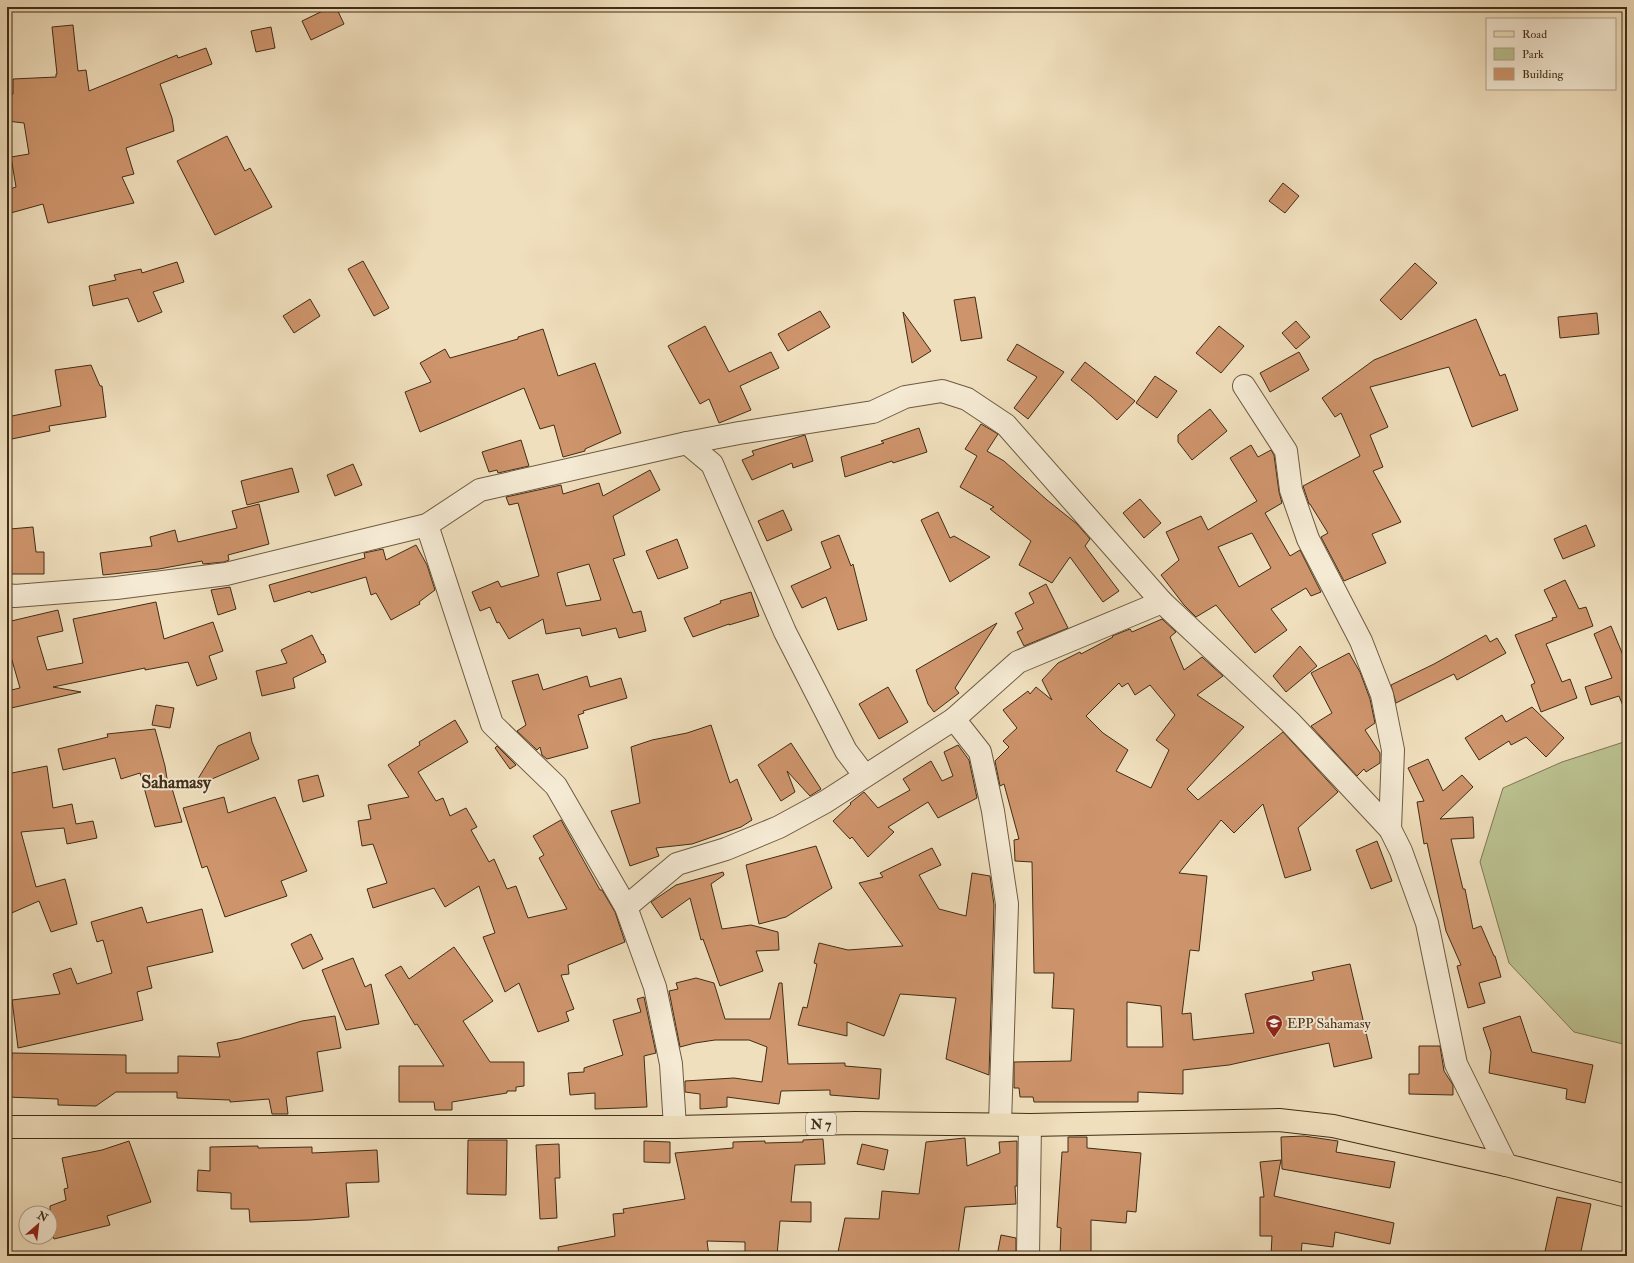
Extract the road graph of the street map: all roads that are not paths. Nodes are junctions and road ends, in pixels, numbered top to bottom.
1 (1244, 386) dead end
2 (687, 443) junction
3 (427, 525) junction
4 (7, 595) edge
5 (1162, 602) junction
6 (954, 719) junction
7 (865, 776) junction
8 (1390, 829) junction
9 (626, 907) junction
10 (1000, 1124) junction
11 (1030, 1125) junction
12 (7, 1127) edge
13 (675, 1128) junction
14 (1506, 1165) junction
15 (1627, 1196) edge
16 (1028, 1256) edge

1 - 8 street
2 - 3 street
2 - 5 street
2 - 7 street
3 - 4 street
3 - 9 street
5 - 6 street
5 - 8 street
6 - 7 street
6 - 10 street
7 - 9 street
8 - 14 street
9 - 13 street
10 - 11 main road, N 7
10 - 13 main road, N 7
11 - 14 main road, N 7
11 - 16 street
12 - 13 main road, N 7
14 - 15 main road, N 7

